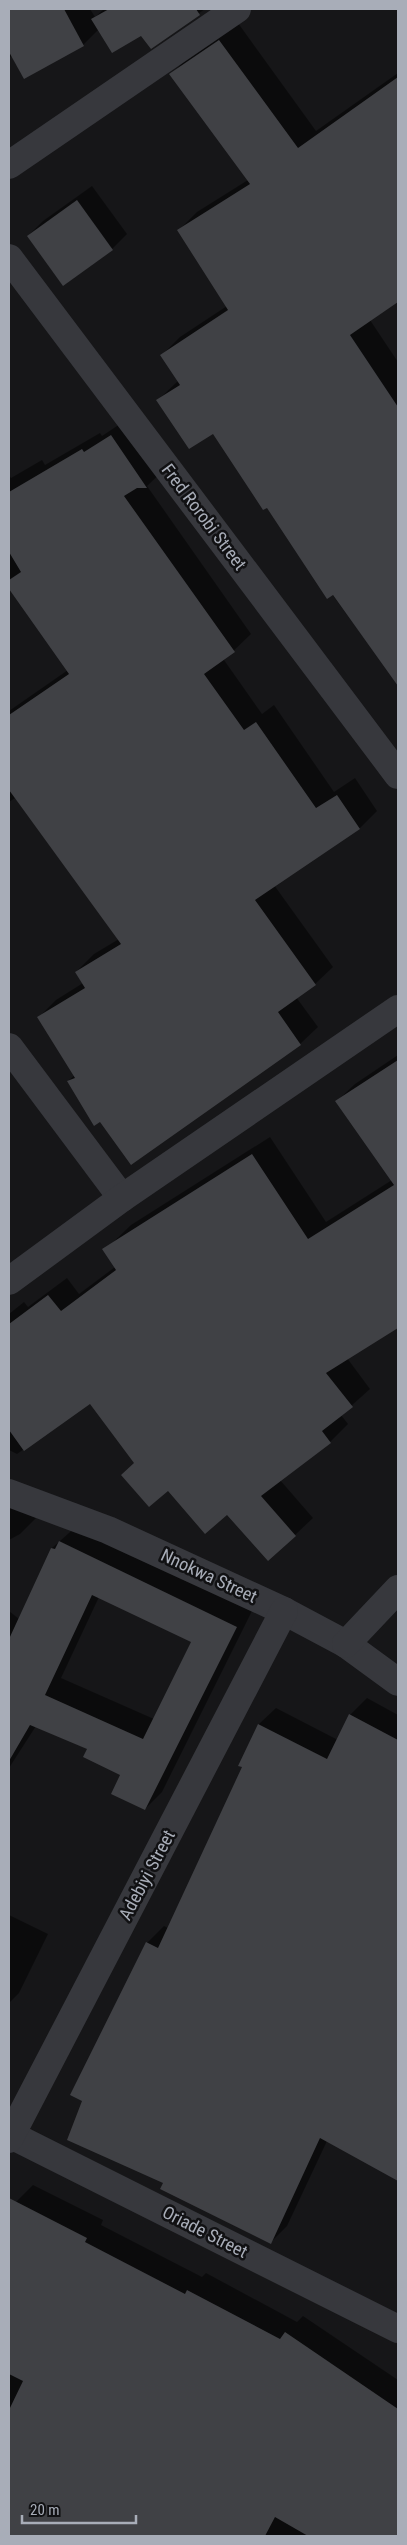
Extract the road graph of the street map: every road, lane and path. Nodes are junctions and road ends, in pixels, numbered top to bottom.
1 (237, 9) edge
2 (9, 165) edge
3 (9, 258) edge
4 (398, 775) edge
5 (398, 1009) edge
6 (9, 1047) edge
7 (122, 1198) junction
8 (9, 1281) edge
9 (9, 1493) edge
10 (398, 1589) edge
11 (284, 1611) junction
12 (346, 1644) junction
13 (398, 1682) edge
14 (10, 2137) edge
15 (398, 2330) edge

1 - 2 street
3 - 4 street, Fred Rorobi Street
5 - 7 street
6 - 7 street
7 - 8 street
9 - 11 street, Nnokwa Street
10 - 12 street
11 - 12 street, Nnokwa Street
11 - 14 street, Adebiyi Street
12 - 13 street, Nnokwa Street
14 - 15 street, Oriade Street

